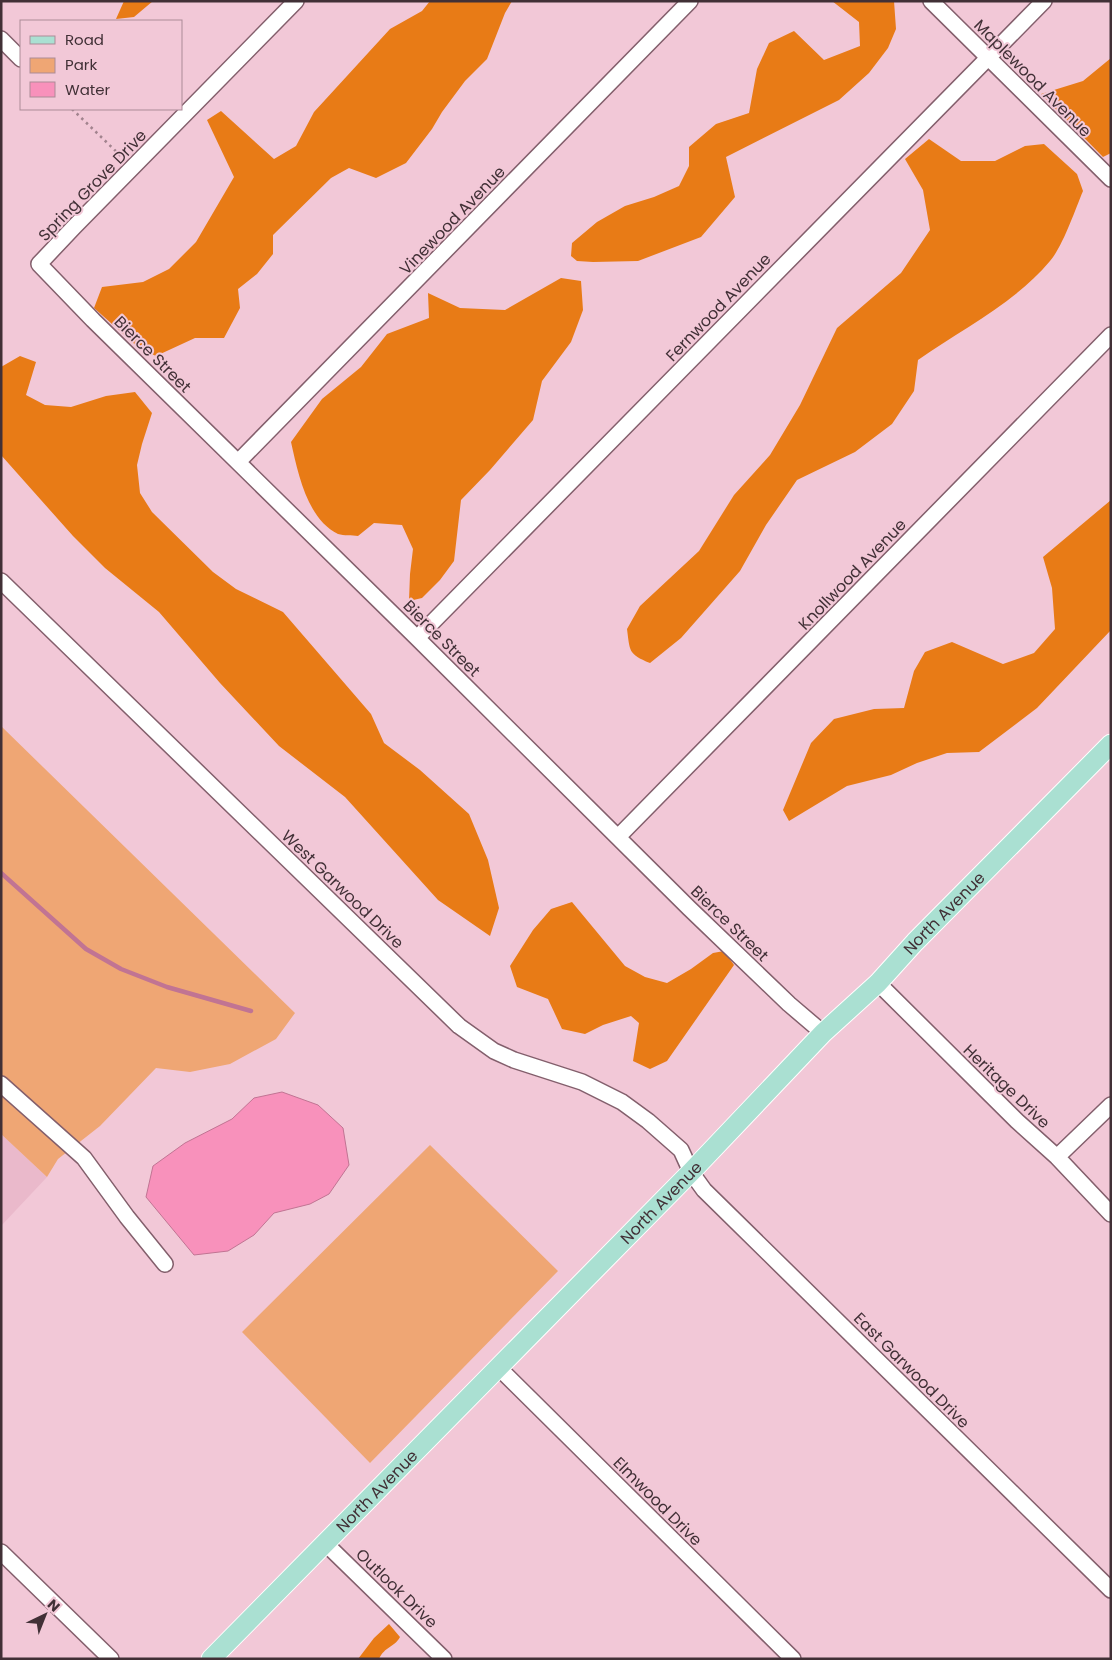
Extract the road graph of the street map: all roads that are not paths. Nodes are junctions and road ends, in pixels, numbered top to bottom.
1 (296, 1) edge
2 (690, 1) edge
3 (931, 1) edge
4 (1044, 1) edge
5 (1, 39) edge
6 (20, 57) edge
7 (988, 58) junction
8 (1111, 179) edge
9 (39, 264) joint
10 (1111, 335) edge
11 (238, 462) junction
12 (1, 581) edge
13 (417, 638) junction
14 (1111, 744) edge
15 (618, 837) junction
16 (878, 983) junction
17 (823, 1033) junction
18 (1, 1084) edge
19 (1111, 1105) edge
20 (1057, 1158) junction
21 (691, 1172) junction
22 (1111, 1214) edge
23 (165, 1264) dead end
24 (498, 1367) junction
25 (325, 1543) junction
26 (1, 1552) edge
27 (1111, 1590) edge
28 (111, 1659) edge
29 (211, 1659) edge
30 (444, 1659) edge
31 (793, 1659) edge

1 - 9 street, Spring Grove Drive
2 - 11 street, Vinewood Avenue
3 - 7 street, Maplewood Avenue
4 - 7 street, Fernwood Avenue
5 - 6 street
7 - 8 street, Maplewood Avenue
7 - 13 street, Fernwood Avenue
9 - 11 street, Bierce Street
10 - 15 street, Knollwood Avenue
11 - 13 street, Bierce Street
12 - 21 street, West Garwood Drive
13 - 15 street, Bierce Street
14 - 16 main road, North Avenue
15 - 17 street, Bierce Street
16 - 17 main road, North Avenue
16 - 20 street, Heritage Drive
17 - 21 main road, North Avenue
18 - 23 street
19 - 20 street
20 - 22 street, Heritage Drive
21 - 24 main road, North Avenue
21 - 27 street, East Garwood Drive
24 - 25 main road, North Avenue
24 - 31 street, Elmwood Drive
25 - 29 main road, North Avenue
25 - 30 street, Outlook Drive
26 - 28 street

